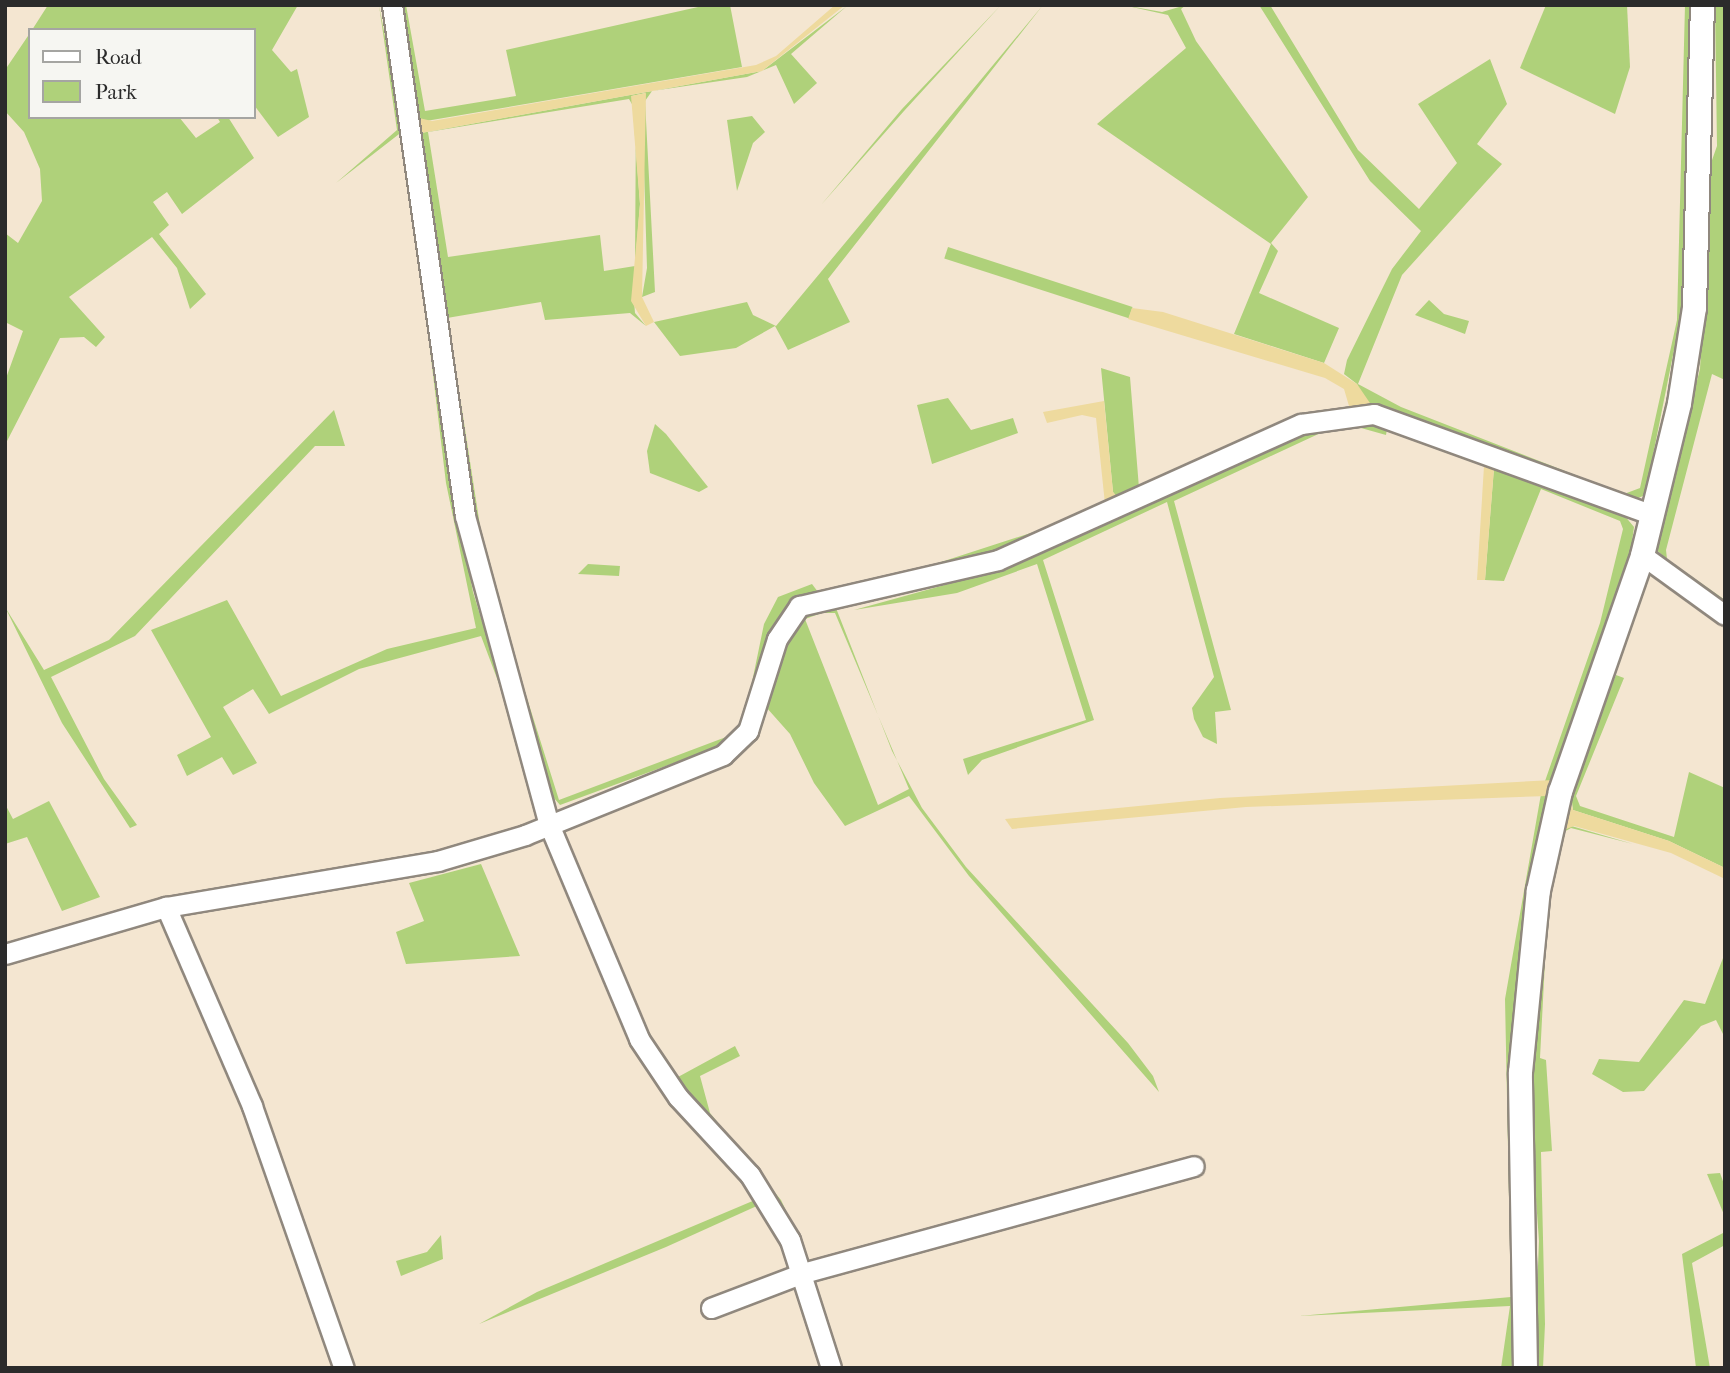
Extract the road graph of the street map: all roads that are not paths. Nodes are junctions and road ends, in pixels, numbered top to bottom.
1 (393, 5) edge
2 (1702, 5) edge
3 (1651, 514) junction
4 (1642, 555) junction
5 (1725, 615) edge
6 (548, 822) junction
7 (166, 907) junction
8 (5, 954) edge
9 (1194, 1166) dead end
10 (803, 1273) junction
11 (711, 1308) dead end
12 (344, 1368) edge
13 (831, 1368) edge
14 (1525, 1368) edge

1 - 6 street
2 - 3 street
3 - 4 street
3 - 6 street
4 - 5 street
4 - 14 street
6 - 7 street
6 - 10 street
7 - 8 street
7 - 12 street
9 - 10 street
10 - 11 street
10 - 13 street

